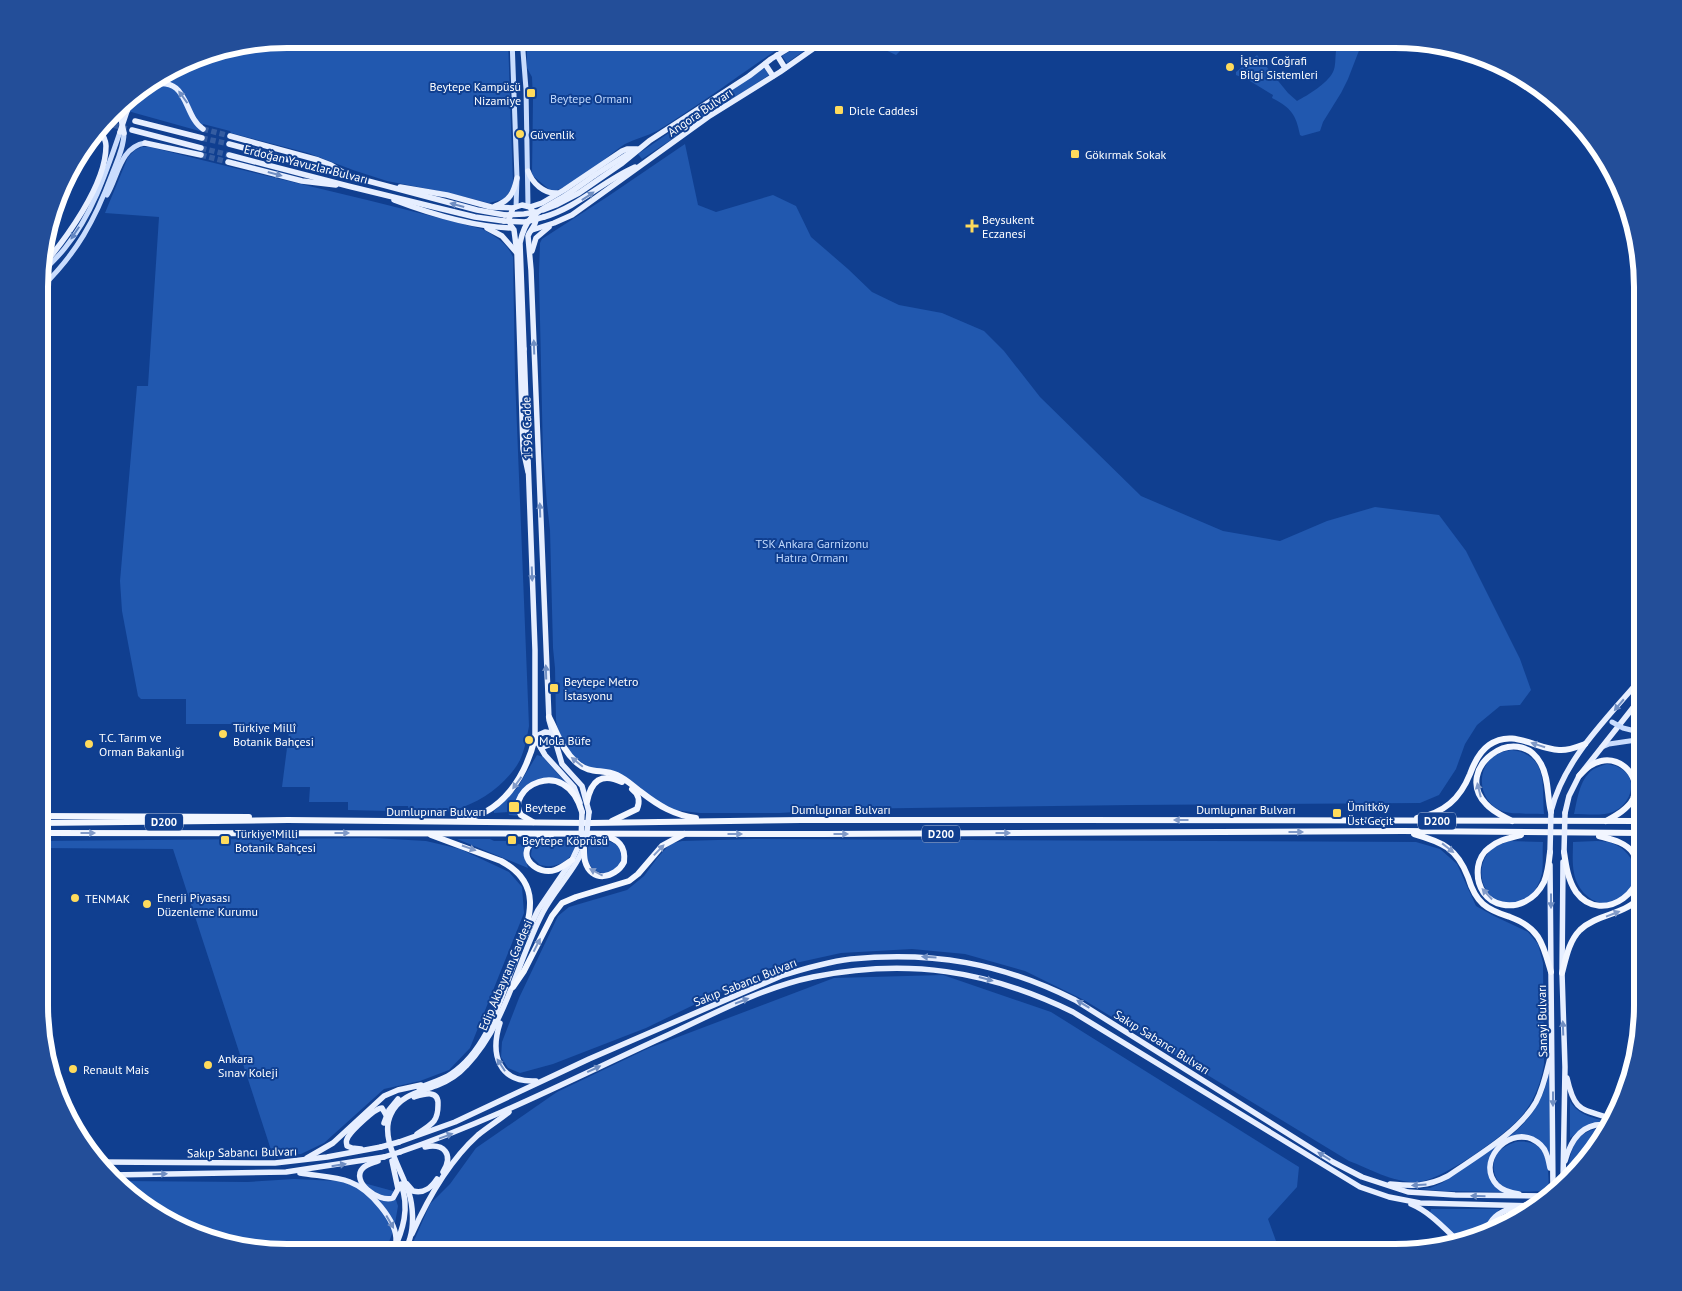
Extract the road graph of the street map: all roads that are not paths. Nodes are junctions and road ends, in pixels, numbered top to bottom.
1 (512, 48) edge
2 (522, 48) edge
3 (790, 48) edge
4 (814, 48) edge
5 (777, 56) junction
6 (765, 64) junction
7 (785, 68) junction
8 (773, 76) junction
9 (160, 84) edge
10 (128, 108) edge
11 (118, 118) edge
12 (121, 119) joint
13 (134, 121) tunnel mouth
14 (203, 129) tunnel mouth
15 (515, 129) junction
16 (132, 130) tunnel mouth
17 (527, 130) junction
18 (122, 133) junction
19 (102, 135) edge
20 (230, 136) tunnel mouth
21 (527, 136) junction
22 (515, 137) junction
23 (202, 138) tunnel mouth
24 (145, 143) joint
25 (229, 144) tunnel mouth
26 (201, 148) tunnel mouth
27 (637, 149) junction
28 (201, 155) tunnel mouth
29 (228, 155) tunnel mouth
30 (228, 162) tunnel mouth
31 (639, 165) junction
32 (528, 171) junction
33 (350, 177) junction
34 (517, 178) junction
35 (377, 184) junction
36 (348, 186) junction
37 (378, 193) junction
38 (559, 193) junction
39 (542, 203) junction
40 (100, 206) junction
41 (491, 207) junction
42 (529, 207) junction
43 (515, 208) junction
44 (544, 214) junction
45 (479, 224) junction
46 (552, 224) junction
47 (513, 229) junction
48 (528, 230) junction
49 (517, 253) junction
50 (50, 258) edge
51 (49, 266) edge
52 (531, 270) junction
53 (48, 281) edge
54 (518, 284) junction
55 (532, 284) junction
56 (528, 472) junction
57 (1634, 687) edge
58 (1633, 708) joint
59 (1634, 713) edge
60 (549, 717) junction
61 (1612, 722) dead end
62 (1634, 731) edge
63 (553, 736) junction
64 (535, 737) junction
65 (1634, 740) edge
66 (1585, 744) junction
67 (541, 748) junction
68 (1596, 752) junction
69 (1579, 776) junction
70 (587, 802) junction
71 (585, 812) junction
72 (1551, 812) junction
73 (48, 816) edge
74 (288, 820) junction
75 (715, 821) junction
76 (1402, 821) junction
77 (1634, 821) edge
78 (534, 822) junction
79 (1513, 822) junction
80 (1606, 822) junction
81 (48, 823) edge
82 (443, 823) junction
83 (606, 823) junction
84 (1403, 831) junction
85 (48, 833) edge
86 (423, 833) junction
87 (558, 833) junction
88 (595, 833) junction
89 (687, 833) junction
90 (1529, 833) junction
91 (1634, 833) edge
92 (1590, 834) junction
93 (584, 844) junction
94 (1550, 852) junction
95 (1564, 852) junction
96 (1634, 854) edge
97 (572, 860) junction
98 (1634, 886) edge
99 (1634, 903) edge
100 (517, 955) junction
101 (1551, 972) junction
102 (1562, 973) junction
103 (512, 987) junction
104 (504, 1006) junction
105 (1553, 1045) junction
106 (1565, 1067) junction
107 (544, 1080) junction
108 (430, 1083) junction
109 (400, 1102) junction
110 (519, 1106) junction
111 (386, 1115) junction
112 (1606, 1117) edge
113 (1601, 1126) edge
114 (409, 1138) junction
115 (378, 1148) junction
116 (403, 1151) junction
117 (384, 1157) junction
118 (393, 1160) junction
119 (300, 1161) junction
120 (107, 1162) edge
121 (1563, 1170) junction
122 (290, 1172) junction
123 (119, 1174) edge
124 (1563, 1174) edge
125 (1552, 1179) junction
126 (1380, 1184) junction
127 (1553, 1184) edge
128 (1528, 1196) junction
129 (1538, 1196) edge
130 (1400, 1200) junction
131 (1520, 1206) junction
132 (1523, 1206) edge
133 (1488, 1224) edge
134 (1452, 1236) edge
135 (410, 1238) junction
136 (395, 1244) edge
137 (396, 1244) edge
138 (407, 1244) edge

1 - 15 main road, 1596. Cadde
2 - 17 main road, 1596. Cadde
3 - 5 main road, Angora Bulvarı
4 - 7 main road, Angora Bulvarı
5 - 6 main road, Angora Bulvarı
5 - 7 main road
6 - 8 main road
6 - 27 main road, Angora Bulvarı
7 - 8 main road, Angora Bulvarı
8 - 31 main road, Angora Bulvarı
14 -> 9 main road
10 - 18 main road, bridge
11 - 12 main road
12 - 18 main road
13 - 23 main road
15 - 17 main road
15 - 22 main road, 1596. Cadde
16 - 26 main road
17 - 21 main road, 1596. Cadde
18 - 40 main road
18 -> 51 main road
19 - 50 main road
20 - 33 main road
21 - 22 main road
21 - 32 main road, 1596. Cadde
22 - 34 main road, 1596. Cadde
24 - 28 main road
24 - 40 main road
25 - 33 main road, Erdoğan Yavuzlar Bulvarı
27 - 38 main road, Angora Bulvarı
27 - 44 main road, Angora Bulvarı
27 - 48 main road, Angora Bulvarı, bridge
29 - 36 main road, Erdoğan Yavuzlar Bulvarı
30 -> 36 main road
44 -> 31 main road, Angora Bulvarı
31 - 46 main road, Angora Bulvarı
32 - 38 main road
32 - 42 main road, 1596. Cadde
33 - 35 main road, Erdoğan Yavuzlar Bulvarı
34 - 41 main road
34 - 43 main road, 1596. Cadde
35 - 41 main road, Erdoğan Yavuzlar Bulvarı
44 -> 35 main road, Erdoğan Yavuzlar Bulvarı, bridge
36 - 37 main road, Erdoğan Yavuzlar Bulvarı
37 - 44 main road, Erdoğan Yavuzlar Bulvarı, bridge
37 - 45 main road, Erdoğan Yavuzlar Bulvarı
38 - 39 main road, Angora Bulvarı
39 - 42 main road, Angora Bulvarı
39 - 46 main road
40 - 53 main road
41 - 43 main road, Erdoğan Yavuzlar Bulvarı
42 - 43 main road, Angora Bulvarı
42 - 48 main road, 1596. Cadde
43 - 47 main road, 1596. Cadde
45 - 47 main road, Erdoğan Yavuzlar Bulvarı
45 - 49 main road
46 - 48 main road, Angora Bulvarı
46 - 52 main road
47 - 48 main road, Erdoğan Yavuzlar Bulvarı
47 - 49 main road, 1596. Cadde
48 - 52 main road, 1596. Cadde
48 - 56 main road, 1596. Cadde, bridge
49 - 54 main road, 1596. Cadde
52 - 55 main road, 1596. Cadde
54 - 55 main road
54 - 56 main road, 1596. Cadde
60 -> 55 main road, 1596. Cadde
56 -> 64 main road, 1596. Cadde
57 -> 66 main road, Sanayi Bulvarı
58 - 59 main road
58 - 68 main road, Sanayi Bulvarı
60 - 63 main road, 1596. Cadde
75 -> 60 highway
61 - 62 main road, bridge
63 - 64 main road
63 - 67 main road
63 - 70 main road, 1596. Cadde
64 - 67 main road
64 -> 82 highway
65 - 68 main road
66 - 72 main road, Sanayi Bulvarı
66 -> 76 highway
67 - 71 main road
68 - 69 main road, Sanayi Bulvarı
69 - 80 highway
69 - 95 main road, Sanayi Bulvarı, bridge
70 - 71 main road, 1596. Cadde
70 - 83 highway
71 - 78 highway
71 - 93 main road, bridge
79 -> 72 highway
72 - 94 main road, Sanayi Bulvarı, bridge
73 - 74 highway
74 - 81 highway, Dumlupınar Bulvarı / D200
74 - 82 highway, Dumlupınar Bulvarı / D200
76 -> 75 highway, Dumlupınar Bulvarı / D200
75 - 83 highway, Dumlupınar Bulvarı / D200
76 - 79 highway, Dumlupınar Bulvarı / D200
77 - 80 highway, Dumlupınar Bulvarı / D200
78 - 82 highway, Dumlupınar Bulvarı / D200
78 - 83 highway, Dumlupınar Bulvarı / D200
79 - 80 highway, Dumlupınar Bulvarı / D200
89 -> 84 highway, Dumlupınar Bulvarı / D200
84 - 90 highway, Dumlupınar Bulvarı / D200
84 -> 101 highway
85 -> 86 highway, Dumlupınar Bulvarı / D200
86 - 87 highway, Dumlupınar Bulvarı / D200
86 -> 100 highway
87 - 88 highway, Dumlupınar Bulvarı / D200
87 - 97 highway
88 - 89 highway, Dumlupınar Bulvarı / D200
88 -> 93 highway
103 -> 89 highway
90 - 92 highway, Dumlupınar Bulvarı / D200
94 -> 90 highway
91 - 92 highway, Dumlupınar Bulvarı / D200
92 - 96 highway
93 - 97 main road, Edip Akbayram Caddesi
93 - 103 main road, Edip Akbayram Caddesi
94 -> 101 main road, Sanayi Bulvarı
95 - 98 highway
95 - 102 main road, Sanayi Bulvarı
97 - 100 main road, Edip Akbayram Caddesi
102 -> 99 highway
100 - 108 main road, Edip Akbayram Caddesi
101 - 105 main road, Sanayi Bulvarı
106 -> 102 main road, Sanayi Bulvarı
103 - 104 main road, Edip Akbayram Caddesi
107 -> 104 main road
104 - 109 main road, Edip Akbayram Caddesi
105 -> 125 main road, Sanayi Bulvarı
105 -> 126 main road
106 - 112 main road
106 - 121 main road, Sanayi Bulvarı
107 - 114 main road, Sakıp Sabancı Bulvarı
126 -> 107 main road, Sakıp Sabancı Bulvarı
108 - 111 main road, Edip Akbayram Caddesi
108 - 119 main road
109 - 114 main road
109 - 118 main road
116 -> 110 main road, Sakıp Sabancı Bulvarı
110 -> 130 main road, Sakıp Sabancı Bulvarı
110 - 135 main road
111 - 115 main road
111 - 118 main road
113 - 121 main road
114 - 115 main road, Sakıp Sabancı Bulvarı, bridge
115 - 119 main road, Sakıp Sabancı Bulvarı
116 - 117 main road, Sakıp Sabancı Bulvarı, bridge
116 - 118 main road
117 - 118 main road
122 -> 117 main road, Sakıp Sabancı Bulvarı
118 - 135 main road
118 - 137 main road
119 - 120 main road, Sakıp Sabancı Bulvarı
121 - 124 main road, Sanayi Bulvarı
123 -> 122 main road, Sakıp Sabancı Bulvarı
122 -> 136 main road
125 - 127 main road, Sanayi Bulvarı
125 - 128 main road
128 -> 126 main road, Sakıp Sabancı Bulvarı
128 - 129 main road, Sakıp Sabancı Bulvarı
130 - 131 main road, Sakıp Sabancı Bulvarı
130 - 134 main road
131 - 132 main road, Sakıp Sabancı Bulvarı
131 - 133 main road
135 - 138 main road

